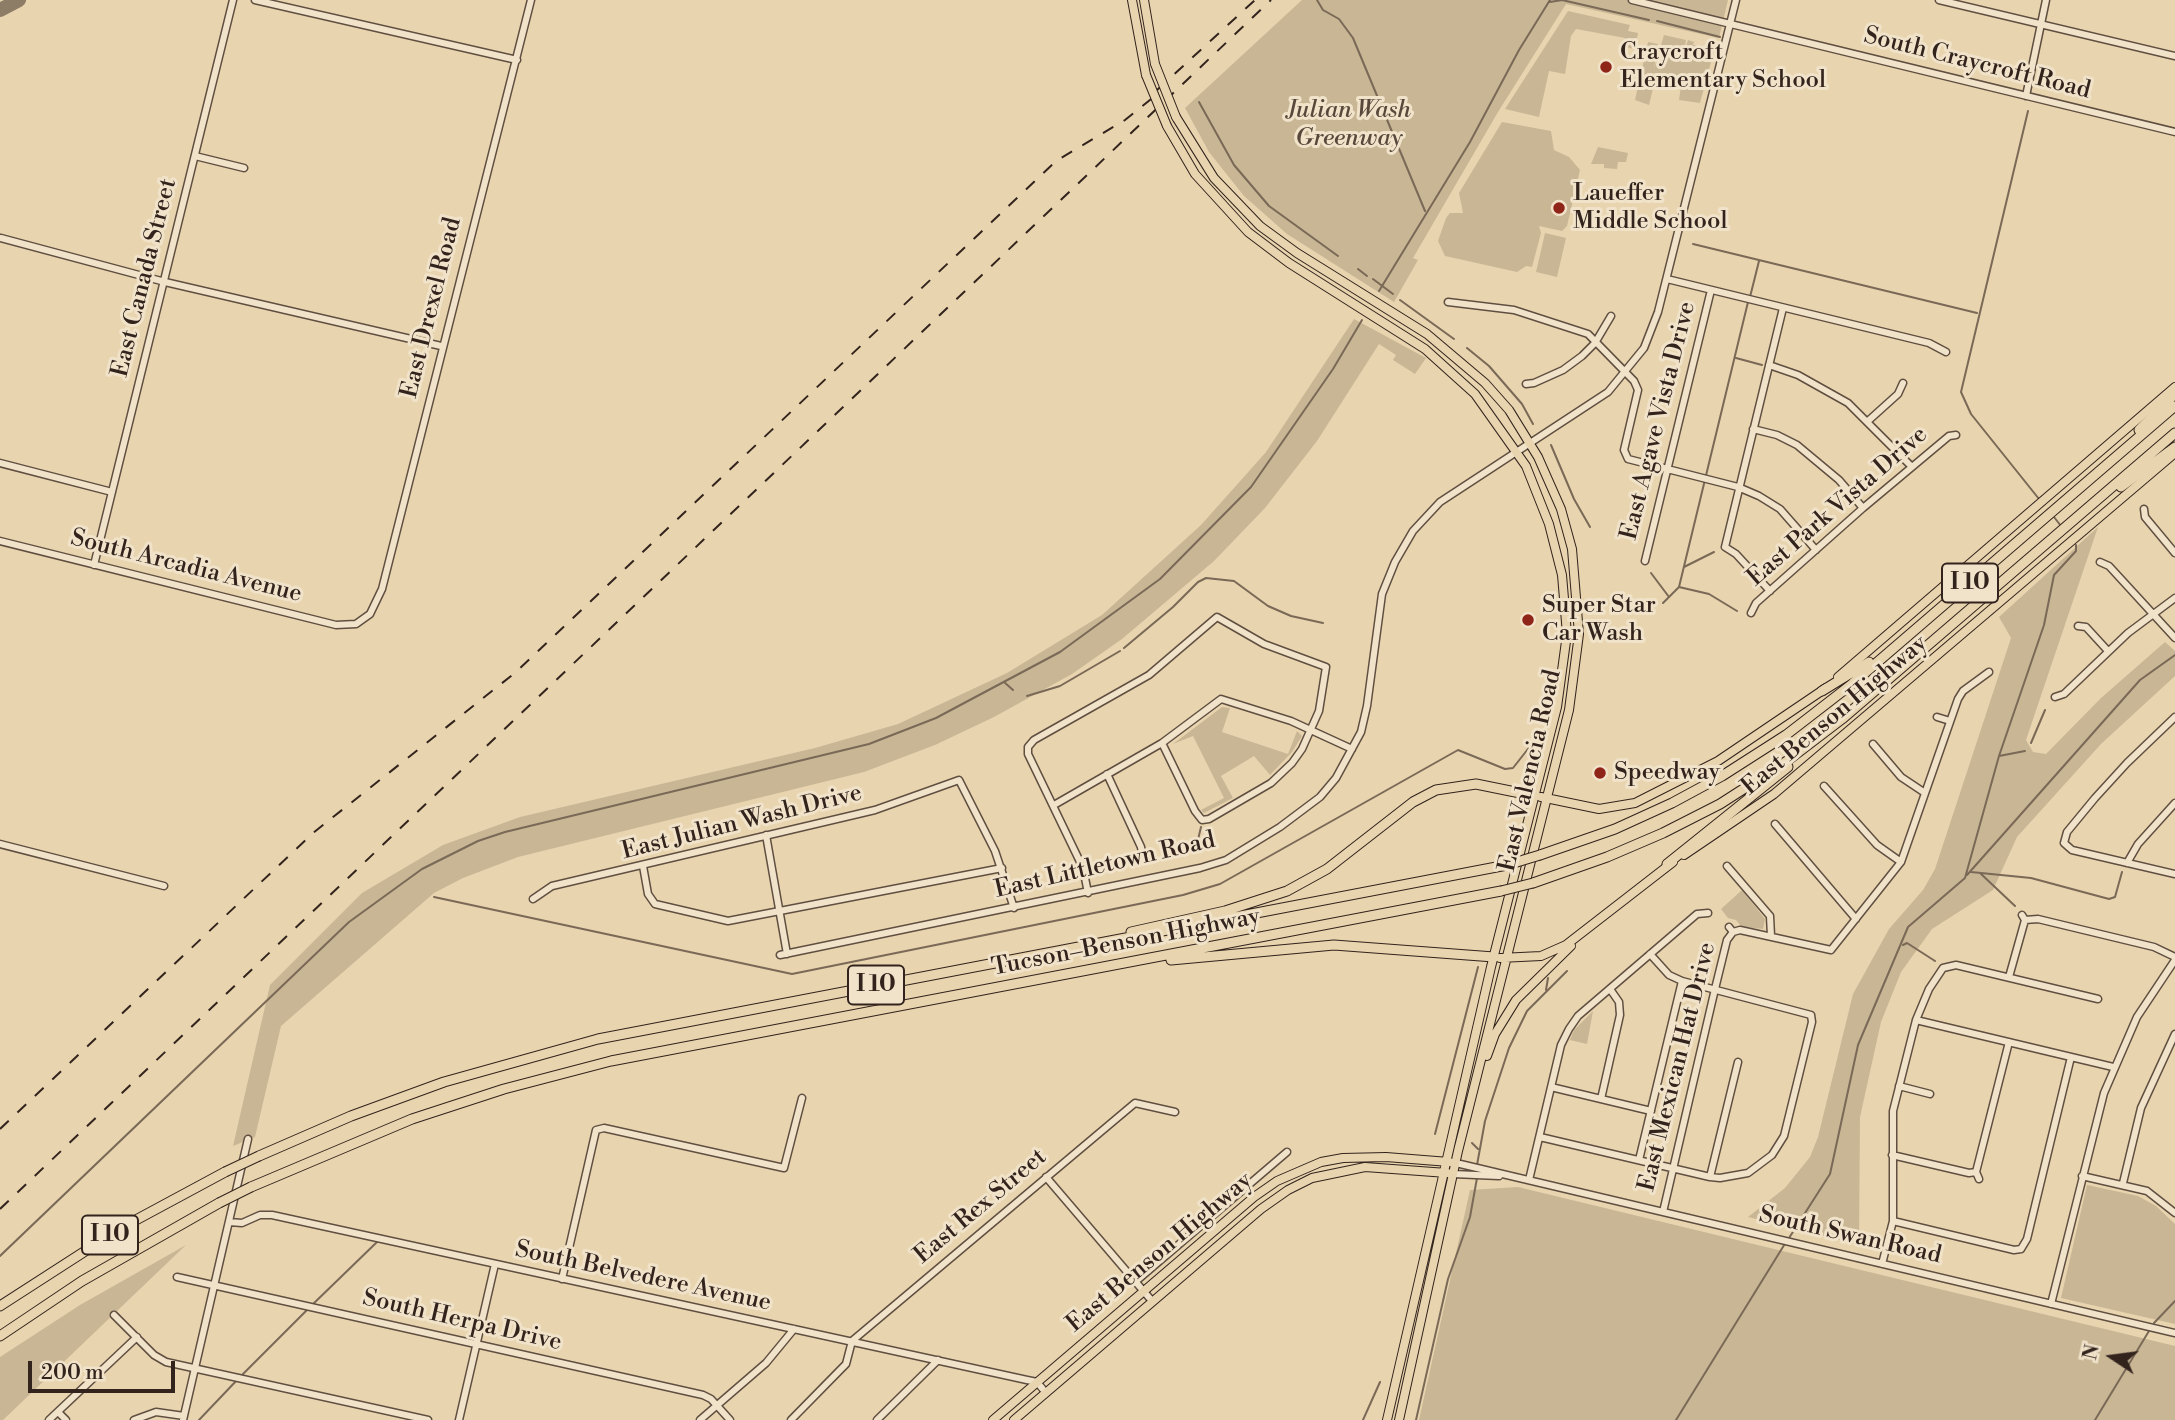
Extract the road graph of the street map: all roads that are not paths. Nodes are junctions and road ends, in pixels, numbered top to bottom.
1 (233, 0) edge
2 (255, 0) edge
3 (531, 0) edge
4 (1132, 0) edge
5 (1144, 0) edge
6 (1632, 0) edge
7 (1736, 0) edge
8 (1939, 0) edge
9 (2046, 0) edge
10 (1730, 24) junction
11 (2041, 24) junction
12 (2175, 56) edge
13 (517, 60) junction
14 (2026, 96) junction
15 (2175, 132) edge
16 (195, 156) junction
17 (244, 168) dead end
18 (1, 238) edge
19 (1667, 279) junction
20 (165, 282) junction
21 (1711, 290) junction
22 (1448, 302) dead end
23 (1783, 308) junction
24 (1611, 316) dead end
25 (1595, 342) junction
26 (441, 345) junction
27 (1946, 352) dead end
28 (1769, 365) junction
29 (1626, 373) junction
30 (1903, 383) dead end
31 (1525, 384) dead end
32 (2175, 387) edge
33 (2175, 394) edge
34 (2175, 406) edge
35 (1868, 421) junction
36 (1753, 429) junction
37 (2175, 433) edge
38 (1956, 435) dead end
39 (1530, 442) junction
40 (2175, 447) edge
41 (1517, 449) junction
42 (2125, 449) junction
43 (2175, 453) edge
44 (0, 463) edge
45 (1912, 466) junction
46 (1666, 470) junction
47 (1738, 487) junction
48 (112, 492) junction
49 (1863, 508) junction
50 (2144, 509) dead end
51 (2071, 523) junction
52 (0, 541) edge
53 (1816, 550) junction
54 (2175, 553) edge
55 (1645, 561) dead end
56 (2100, 562) dead end
57 (94, 565) junction
58 (1770, 591) junction
59 (2175, 598) edge
60 (1751, 614) dead end
61 (2153, 615) junction
62 (362, 621) joint
63 (2078, 626) dead end
64 (2175, 638) edge
65 (1898, 644) junction
66 (2108, 651) junction
67 (1912, 658) junction
68 (1989, 672) dead end
69 (1822, 691) junction
70 (2054, 697) dead end
71 (1937, 717) dead end
72 (2175, 717) edge
73 (1950, 721) junction
74 (1311, 731) junction
75 (1162, 743) junction
76 (1873, 744) dead end
77 (1352, 749) junction
78 (1107, 774) junction
79 (1824, 786) dead end
80 (1925, 793) junction
81 (1535, 796) junction
82 (1546, 798) junction
83 (2175, 803) edge
84 (1054, 805) junction
85 (1775, 824) dead end
86 (766, 835) junction
87 (0, 844) edge
88 (1143, 859) dead end
89 (1901, 862) junction
90 (2127, 863) junction
91 (1667, 864) junction
92 (643, 866) junction
93 (1727, 866) dead end
94 (1002, 868) junction
95 (2175, 874) edge
96 (164, 886) dead end
97 (1088, 893) junction
98 (533, 900) dead end
99 (1014, 908) junction
100 (779, 912) junction
101 (1709, 913) dead end
102 (1856, 919) junction
103 (1599, 920) junction
104 (1771, 936) junction
105 (1650, 954) junction
106 (1494, 957) junction
107 (1506, 958) junction
108 (2175, 958) edge
109 (1096, 969) junction
110 (949, 971) junction
111 (2010, 977) junction
112 (1682, 981) junction
113 (1610, 989) junction
114 (1715, 989) junction
115 (2098, 999) dead end
116 (1916, 1020) junction
117 (2175, 1034) edge
118 (2009, 1042) junction
119 (2071, 1057) junction
120 (1738, 1062) dead end
121 (2113, 1067) junction
122 (1899, 1086) junction
123 (1551, 1087) junction
124 (1474, 1092) junction
125 (1930, 1094) dead end
126 (802, 1098) dead end
127 (1601, 1099) junction
128 (1651, 1111) junction
129 (1175, 1112) dead end
130 (1539, 1137) junction
131 (248, 1139) dead end
132 (1287, 1152) dead end
133 (1892, 1155) junction
134 (1639, 1160) junction
135 (1446, 1162) junction
136 (1456, 1163) junction
137 (1673, 1168) junction
138 (1443, 1172) junction
139 (1481, 1172) junction
140 (1453, 1174) junction
141 (2082, 1176) junction
142 (1046, 1177) junction
143 (1710, 1177) junction
144 (1529, 1180) junction
145 (2123, 1183) junction
146 (1663, 1212) junction
147 (2175, 1213) edge
148 (1893, 1221) junction
149 (229, 1222) junction
150 (495, 1264) junction
151 (1882, 1264) junction
152 (177, 1276) dead end
153 (562, 1279) junction
154 (1135, 1282) junction
155 (214, 1285) junction
156 (1143, 1291) junction
157 (1152, 1301) junction
158 (2052, 1304) junction
159 (0, 1306) edge
160 (114, 1315) dead end
161 (794, 1329) junction
162 (2175, 1333) edge
163 (0, 1336) edge
164 (137, 1337) junction
165 (852, 1341) junction
166 (477, 1344) junction
167 (938, 1360) junction
168 (195, 1368) junction
169 (1037, 1382) junction
170 (1046, 1393) junction
171 (717, 1405) junction
172 (58, 1412) junction
173 (183, 1418) edge
174 (49, 1420) edge
175 (66, 1420) edge
176 (134, 1420) edge
177 (428, 1420) edge
178 (459, 1420) edge
179 (700, 1420) edge
180 (730, 1420) edge
181 (791, 1420) edge
182 (877, 1420) edge
183 (993, 1420) edge
184 (1014, 1420) edge
185 (1387, 1420) edge
186 (1399, 1420) edge

1 - 16 street, East Canada Street
2 - 13 street
3 - 13 street, East Drexel Road
4 - 41 main road, East Valencia Road, bridge
5 - 39 main road, East Valencia Road, bridge
6 - 10 street, South Craycroft Road
7 - 10 street, East Littletown Road
8 - 11 street
9 - 11 street
10 - 14 street, South Craycroft Road
10 - 19 street, East Littletown Road
11 - 12 street
11 - 14 street
13 - 26 street, East Drexel Road
14 - 15 street, South Craycroft Road
16 - 17 street
16 - 20 street, East Canada Street
18 - 20 street
19 - 21 street
19 - 29 street, East Littletown Road
20 - 26 street
20 - 48 street, East Canada Street
21 - 23 street
21 - 46 street, East Agave Vista Drive
22 - 25 street
23 - 27 street
23 - 28 street
24 - 25 street
25 - 29 street
25 - 31 street
26 - 62 street, East Drexel Road
28 - 35 street
28 - 36 street
29 - 39 street, East Littletown Road
29 - 46 street
30 - 35 street
32 - 69 main road, East Benson Highway
33 - 42 highway
34 - 42 highway, Tucson–Benson Highway / I 10
35 - 45 street
36 - 47 street
36 - 49 street
37 - 51 highway
38 - 45 street, East Park Vista Drive
39 - 41 street, East Littletown Road
39 - 82 main road, East Valencia Road
40 - 51 highway
41 - 77 street, East Littletown Road
41 - 81 main road, East Valencia Road
42 - 65 highway, Tucson–Benson Highway / I 10
43 - 91 main road, East Benson Highway
44 - 48 street
45 - 49 street, East Park Vista Drive
46 - 47 street
46 - 55 street, East Agave Vista Drive
47 - 53 street
47 - 58 street
48 - 57 street, East Canada Street
49 - 53 street, East Park Vista Drive
50 - 54 street
51 - 67 highway, Tucson–Benson Highway / I 10
52 - 57 street, South Arcadia Avenue
53 - 58 street, East Park Vista Drive
56 - 61 street
57 - 62 street, South Arcadia Avenue
58 - 60 street, East Park Vista Drive
59 - 61 street
61 - 64 street
61 - 66 street
63 - 66 street
65 - 69 highway
65 - 110 highway, Tucson–Benson Highway / I 10, bridge
66 - 70 street
67 - 91 highway
67 - 109 highway, Tucson–Benson Highway / I 10, bridge
68 - 73 street
69 - 82 main road, East Benson Highway
71 - 73 street
72 - 90 street
73 - 80 street
74 - 75 street
74 - 75 street
74 - 77 street
74 - 84 street
75 - 78 street
76 - 80 street
77 - 97 street, East Littletown Road
78 - 84 street
78 - 88 street
79 - 89 street
80 - 89 street
81 - 82 main road, East Benson Highway
81 - 106 main road, East Valencia Road
81 - 110 highway
82 - 107 main road, East Valencia Road
83 - 90 street
84 - 97 street
85 - 102 street
86 - 92 street, East Julian Wash Drive
86 - 94 street, East Julian Wash Drive
86 - 100 street
87 - 96 street
89 - 102 street
90 - 95 street
91 - 103 main road, East Benson Highway
92 - 98 street, East Julian Wash Drive
92 - 100 street
93 - 104 street
94 - 99 street
94 - 100 street
97 - 99 street, East Littletown Road
99 - 100 street, East Littletown Road
101 - 105 street
102 - 104 street
103 - 107 main road, East Benson Highway
103 - 124 main road
104 - 114 street, East Mexican Hat Drive
105 - 112 street
105 - 113 street
106 - 107 main road, East Benson Highway
106 - 109 highway
106 - 135 main road, East Valencia Road
107 - 124 main road, East Valencia Road
108 - 111 street
108 - 121 street
109 - 163 highway, Tucson–Benson Highway / I 10, bridge
110 - 159 highway, Tucson–Benson Highway / I 10, bridge
111 - 115 street
111 - 116 street
112 - 114 street
112 - 128 street
113 - 123 street
113 - 127 street
114 - 137 street, East Mexican Hat Drive
114 - 143 street
116 - 118 street
116 - 122 street
117 - 145 street
118 - 119 street
118 - 133 street
119 - 121 street
119 - 148 street
120 - 143 street
121 - 141 street
122 - 125 street
122 - 133 street
123 - 127 street
123 - 130 street
124 - 136 main road, East Valencia Road
126 - 153 street
127 - 128 street
128 - 134 street
129 - 142 street, East Rex Street
130 - 134 street
130 - 144 street
131 - 149 street
132 - 154 street, East Benson Highway
133 - 148 street
134 - 137 street
135 - 136 main road, East Benson Highway
135 - 138 main road, East Valencia Road
135 - 156 main road, East Benson Highway
136 - 139 street, South Swan Road
136 - 140 main road, East Valencia Road
137 - 143 street
137 - 146 street, East Mexican Hat Drive
138 - 140 main road, East Benson Highway
138 - 157 main road, East Benson Highway
138 - 185 main road, East Valencia Road
139 - 140 street, South Swan Road
139 - 144 street, South Swan Road
140 - 186 main road, East Valencia Road
141 - 145 street
141 - 158 street
142 - 154 street
142 - 165 street, East Rex Street
144 - 146 street, South Swan Road
145 - 147 street
146 - 151 street, South Swan Road
148 - 151 street
149 - 150 street, South Belvedere Avenue
149 - 155 street
150 - 153 street, South Belvedere Avenue
150 - 166 street
151 - 158 street, South Swan Road
152 - 155 street, South Herpa Drive
153 - 161 street, South Belvedere Avenue
154 - 156 street
155 - 166 street, South Herpa Drive
155 - 168 street
156 - 157 street
156 - 169 main road, East Benson Highway
157 - 170 main road, East Benson Highway
158 - 162 street, South Swan Road
160 - 164 street
161 - 165 street, South Belvedere Avenue
161 - 171 street
164 - 168 street
164 - 172 street
165 - 167 street, South Belvedere Avenue
165 - 181 street
166 - 171 street, South Herpa Drive
166 - 178 street
167 - 169 street, South Belvedere Avenue
167 - 182 street
168 - 173 street
168 - 177 street
169 - 170 street
169 - 183 main road, East Benson Highway
170 - 184 main road, East Benson Highway
171 - 179 street
171 - 180 street, South Herpa Drive
172 - 174 street
172 - 175 street
173 - 176 street

